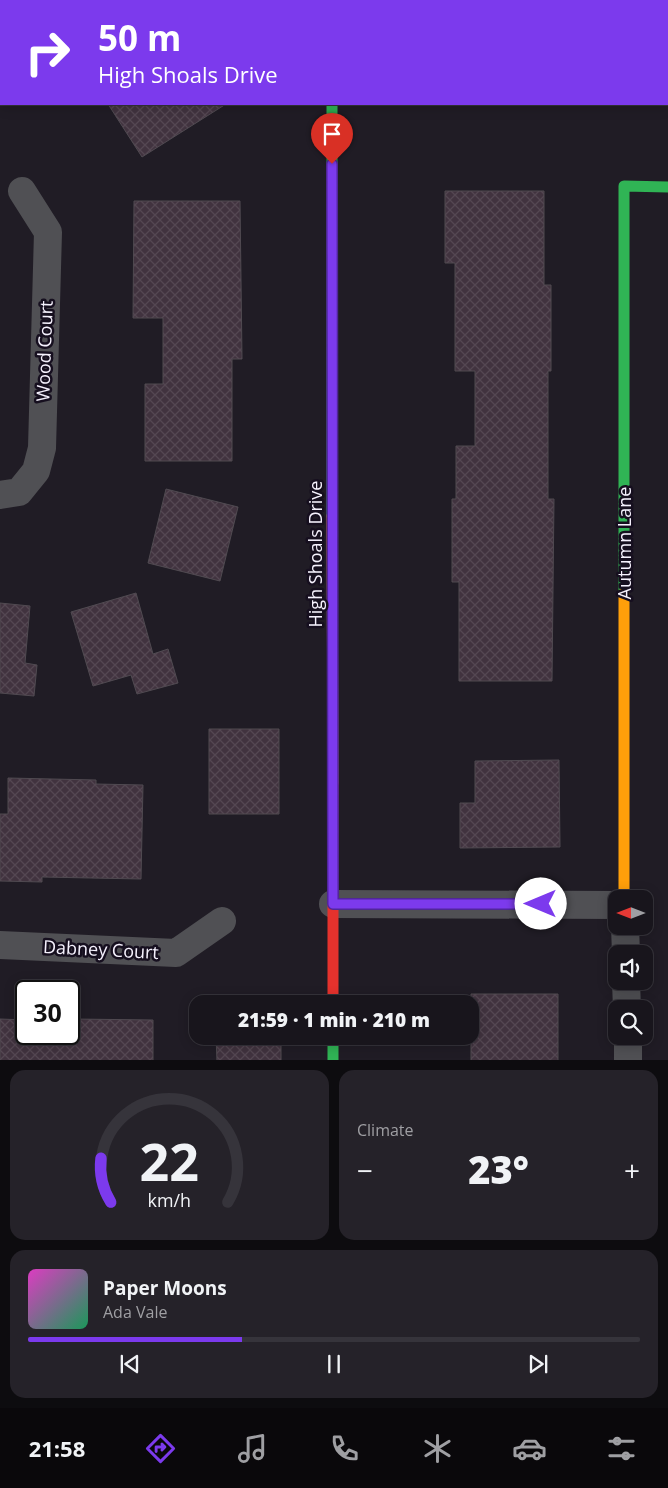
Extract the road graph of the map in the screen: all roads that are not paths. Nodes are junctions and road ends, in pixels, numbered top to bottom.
1 (332, 105) edge
2 (668, 187) edge
3 (22, 191) dead end
4 (0, 495) edge
5 (624, 890) edge
6 (333, 904) junction
7 (608, 905) edge
8 (222, 921) dead end
9 (0, 945) edge
10 (333, 995) edge
11 (333, 1045) edge
12 (628, 1045) edge
13 (333, 1060) edge
14 (628, 1060) edge

1 - 6 street, High Shoals Drive
2 - 5 street, Autumn Lane
3 - 4 street, Wood Court
6 - 7 street
6 - 10 street, High Shoals Drive
8 - 9 street, Dabney Court
11 - 13 street
12 - 14 street

